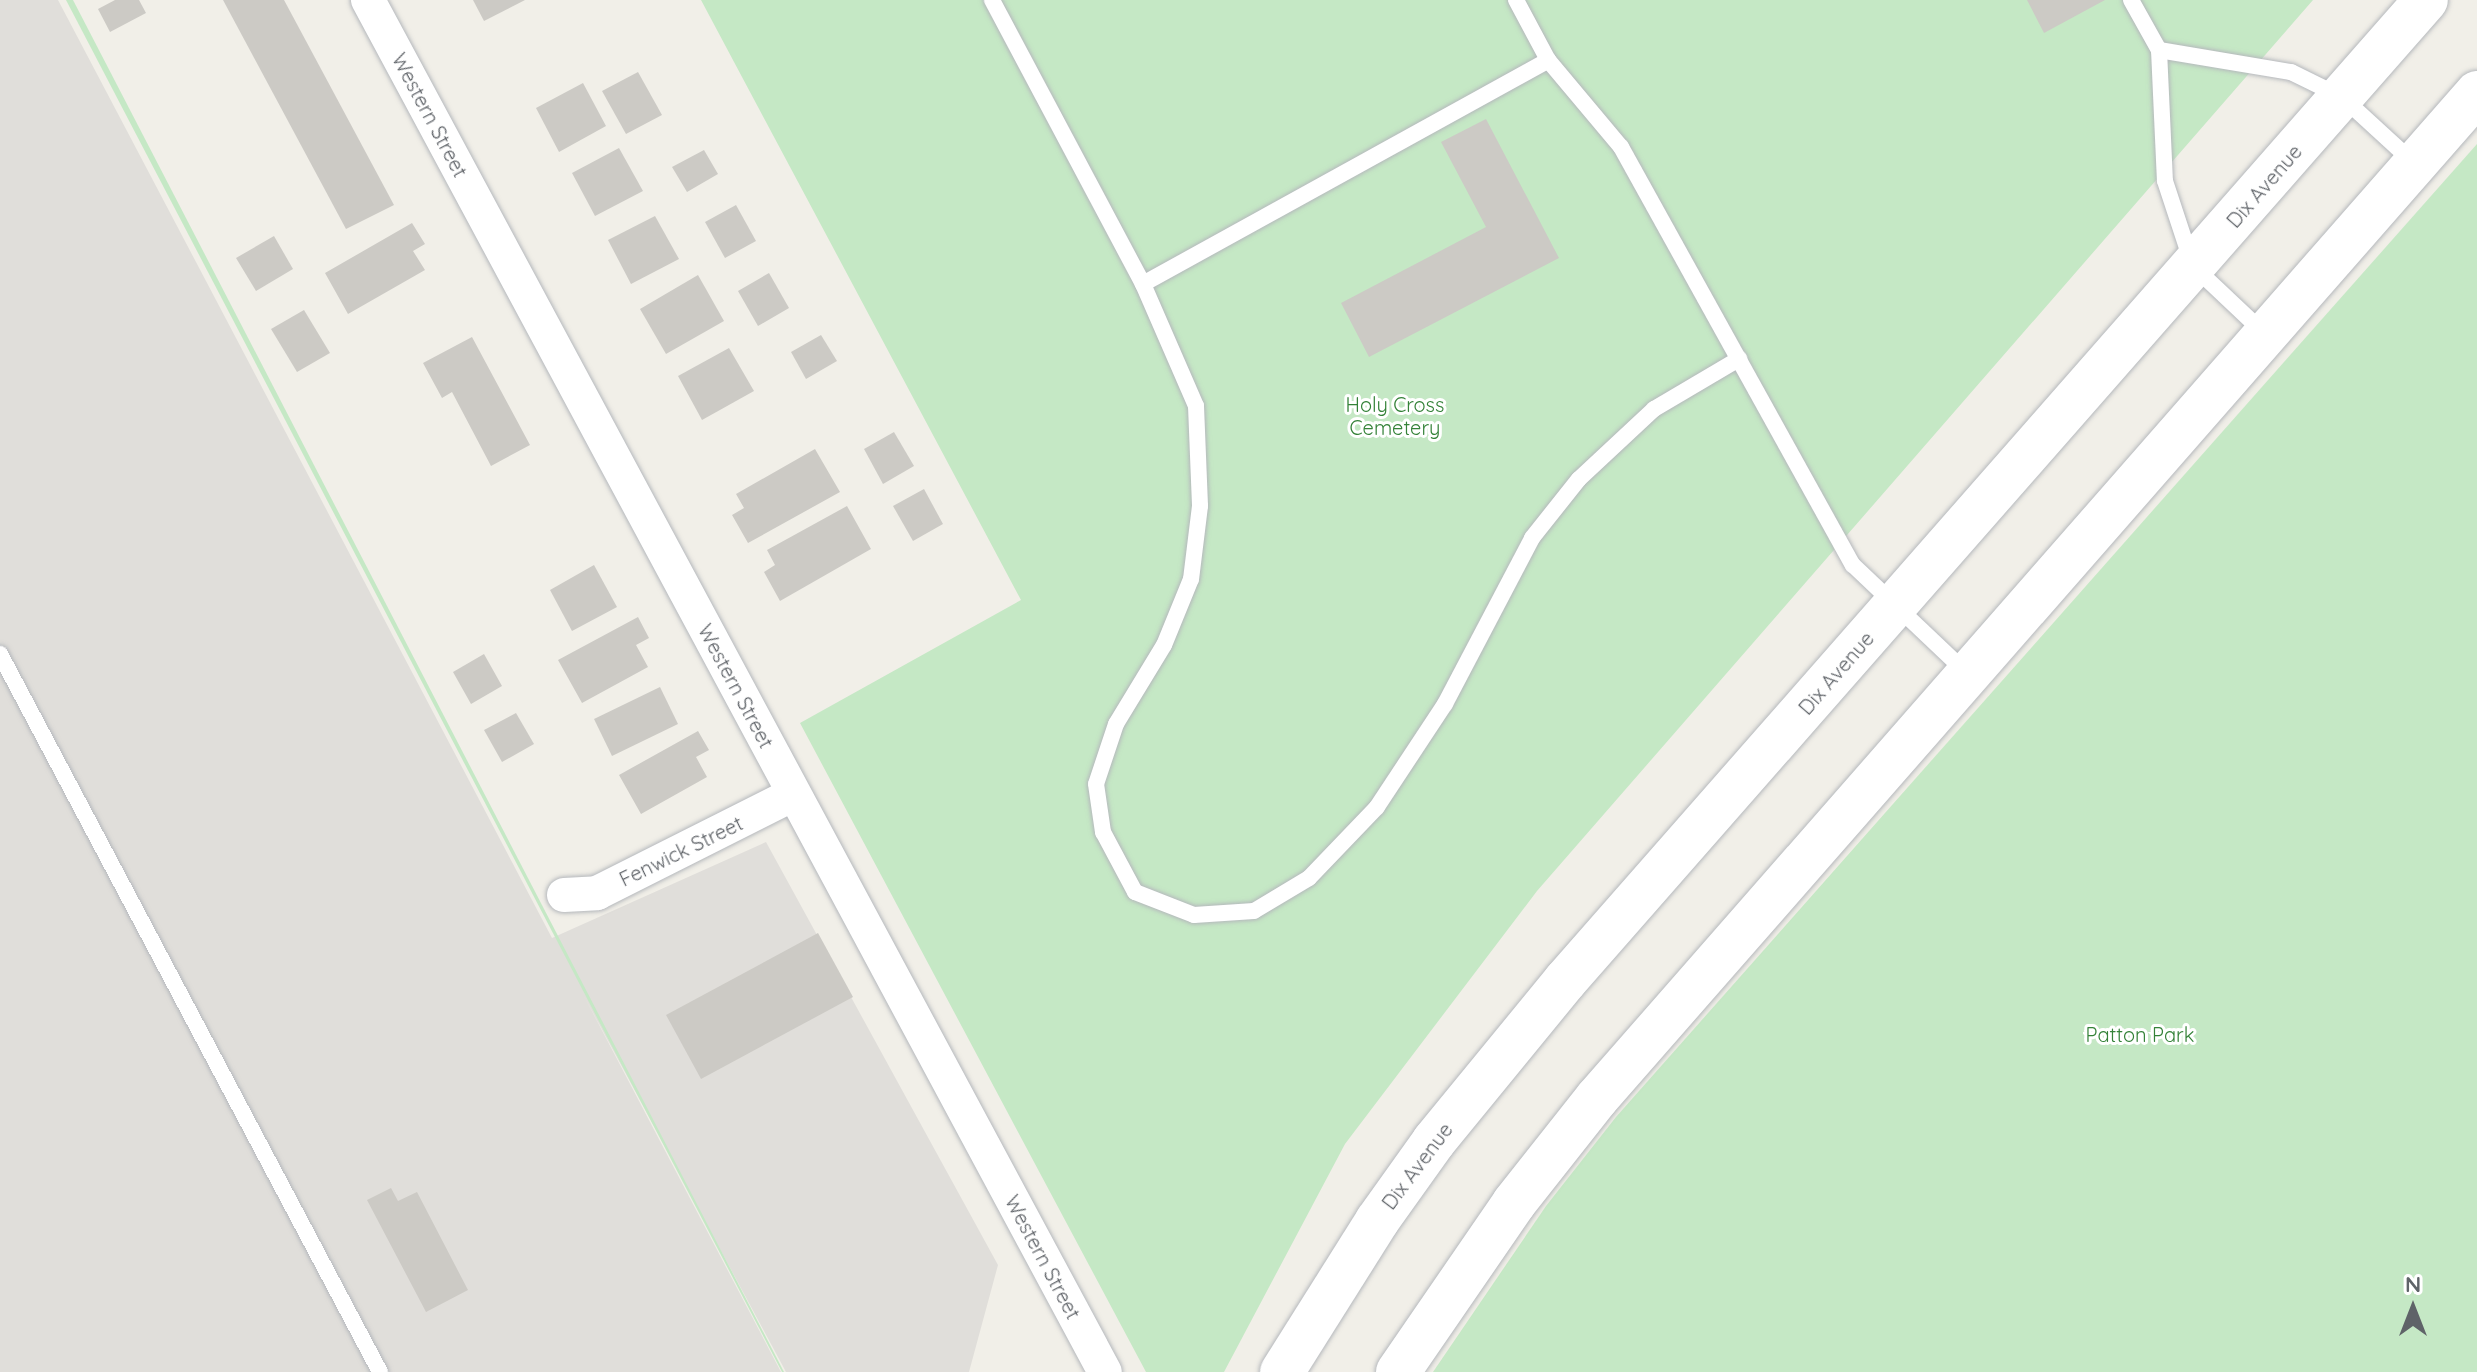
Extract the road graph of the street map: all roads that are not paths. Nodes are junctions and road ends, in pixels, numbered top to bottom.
1 (368, 0) edge
2 (992, 0) edge
3 (1516, 0) edge
4 (2131, 0) edge
5 (2426, 0) edge
6 (2159, 50) junction
7 (1548, 60) junction
8 (2477, 93) edge
9 (2342, 97) junction
10 (2416, 165) junction
11 (2193, 266) junction
12 (1143, 284) junction
13 (2266, 335) junction
14 (1739, 359) junction
15 (1895, 606) junction
16 (0, 654) edge
17 (1969, 674) junction
18 (794, 794) junction
19 (564, 895) dead end
20 (380, 1372) edge
21 (1105, 1372) edge
22 (1282, 1372) edge
23 (1398, 1372) edge

1 - 18 street, Western Street
2 - 12 lane
3 - 7 lane
4 - 6 lane
5 - 9 street, Dix Avenue
6 - 9 lane
6 - 11 lane
7 - 12 lane
7 - 14 lane
8 - 10 street
9 - 10 lane
9 - 11 street, Dix Avenue
10 - 13 street
11 - 13 lane
11 - 15 street, Dix Avenue
12 - 14 lane
13 - 17 street
14 - 15 lane
15 - 17 lane
15 - 22 street, Dix Avenue
16 - 20 lane
17 - 23 street
18 - 19 street, Fenwick Street
18 - 21 street, Western Street

